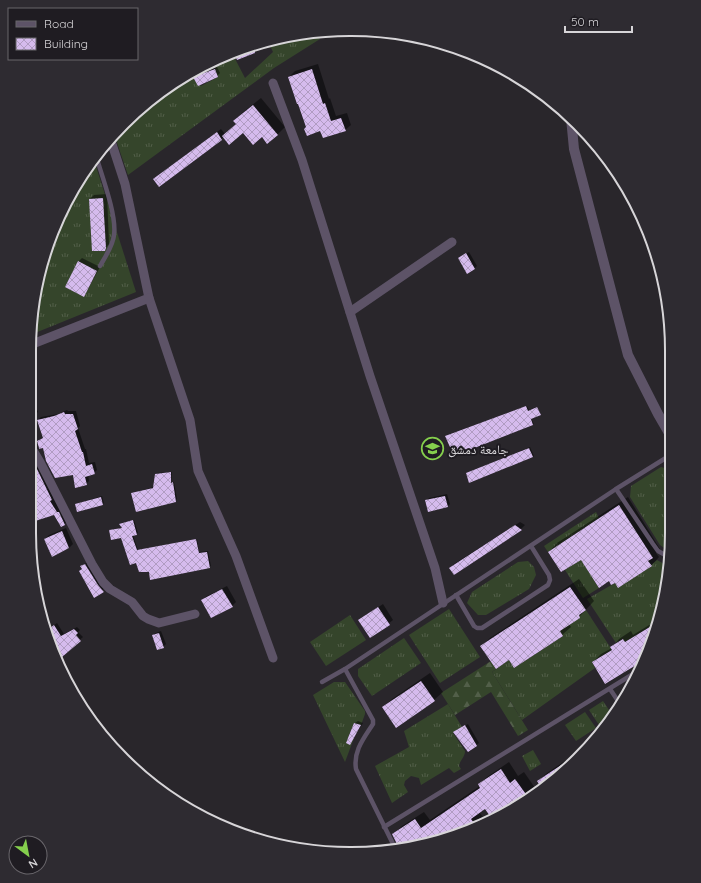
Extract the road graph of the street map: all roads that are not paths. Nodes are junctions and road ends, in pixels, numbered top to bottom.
1 (272, 83) dead end
2 (572, 127) edge
3 (112, 145) edge
4 (98, 163) edge
5 (452, 242) dead end
6 (100, 266) dead end
7 (149, 298) junction
8 (350, 312) junction
9 (36, 342) edge
10 (665, 426) edge
11 (36, 455) edge
12 (665, 458) edge
13 (616, 489) junction
14 (531, 546) junction
15 (664, 554) edge
16 (456, 595) junction
17 (444, 603) junction
18 (195, 614) dead end
19 (273, 658) dead end
20 (345, 669) junction
21 (631, 675) edge
22 (322, 682) dead end
23 (610, 689) junction
24 (617, 699) edge
25 (384, 828) junction
26 (393, 844) edge

1 - 8 street
2 - 10 street
3 - 7 street
4 - 6 lane
5 - 8 street
7 - 9 street
7 - 19 street
8 - 17 street
11 - 18 street
12 - 13 lane
13 - 14 lane
13 - 15 lane
14 - 16 lane
14 - 16 lane
16 - 17 lane
17 - 20 lane
20 - 22 lane
20 - 25 lane
21 - 23 lane
23 - 24 lane
23 - 25 lane
25 - 26 lane

